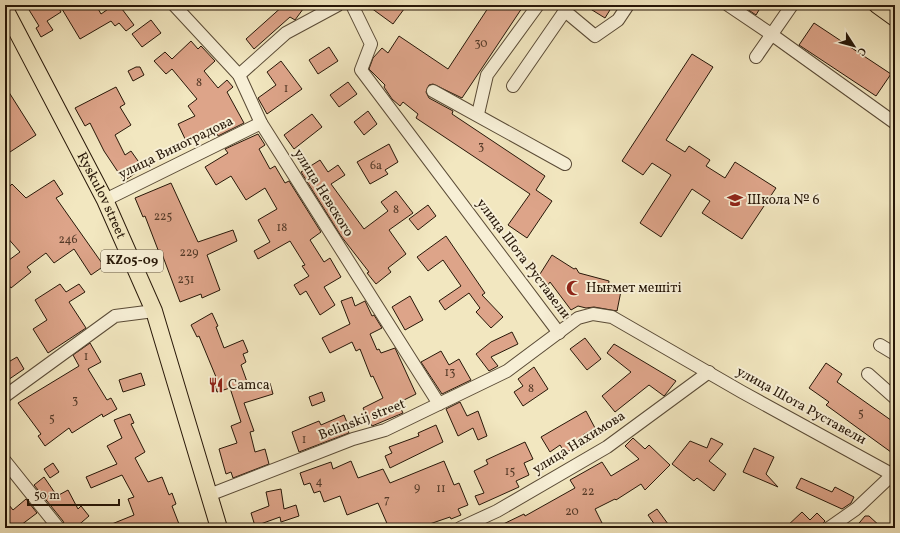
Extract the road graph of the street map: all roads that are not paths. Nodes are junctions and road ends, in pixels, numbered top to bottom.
1 (174, 5) edge
2 (338, 5) edge
3 (352, 5) edge
4 (538, 5) edge
5 (628, 5) edge
6 (728, 5) edge
7 (792, 5) edge
8 (880, 6) edge
9 (565, 7) edge
10 (7, 18) edge
11 (895, 18) edge
12 (771, 34) junction
13 (756, 57) dead end
14 (239, 75) junction
15 (513, 86) dead end
16 (434, 91) dead end
17 (478, 114) junction
18 (260, 123) junction
19 (895, 123) edge
20 (566, 164) dead end
21 (105, 200) junction
22 (154, 311) junction
23 (559, 333) junction
24 (880, 345) dead end
25 (895, 354) edge
26 (709, 372) junction
27 (868, 374) dead end
28 (5, 396) edge
29 (895, 398) edge
30 (439, 404) junction
31 (5, 461) edge
32 (894, 475) edge
33 (209, 495) junction
34 (57, 526) dead end
35 (219, 528) edge
36 (460, 528) edge
37 (829, 528) edge

1 - 14 street, улица Невского
2 - 14 street
3 - 23 street, улица Шота Руставели
4 - 17 street
5 - 9 street
6 - 12 street
7 - 12 street
8 - 11 main road
9 - 15 street
10 - 21 main road, Ryskulov street / KZ05-09
12 - 13 street
12 - 19 street
14 - 18 street, улица Невского
16 - 17 street
17 - 20 street
18 - 21 street, улица Виноградова
18 - 30 street, улица Невского
21 - 22 main road, Ryskulov street / KZ05-09
22 - 28 street
22 - 33 main road, Ryskulov street / KZ05-09
23 - 26 street, улица Шота Руставели
23 - 30 street, Belinskij street
24 - 25 street
26 - 32 street, улица Шота Руставели
26 - 36 street, улица Нахимова
27 - 29 street
30 - 33 street, Belinskij street
31 - 34 street
32 - 37 street
33 - 35 main road, Ryskulov street / KZ05-09

